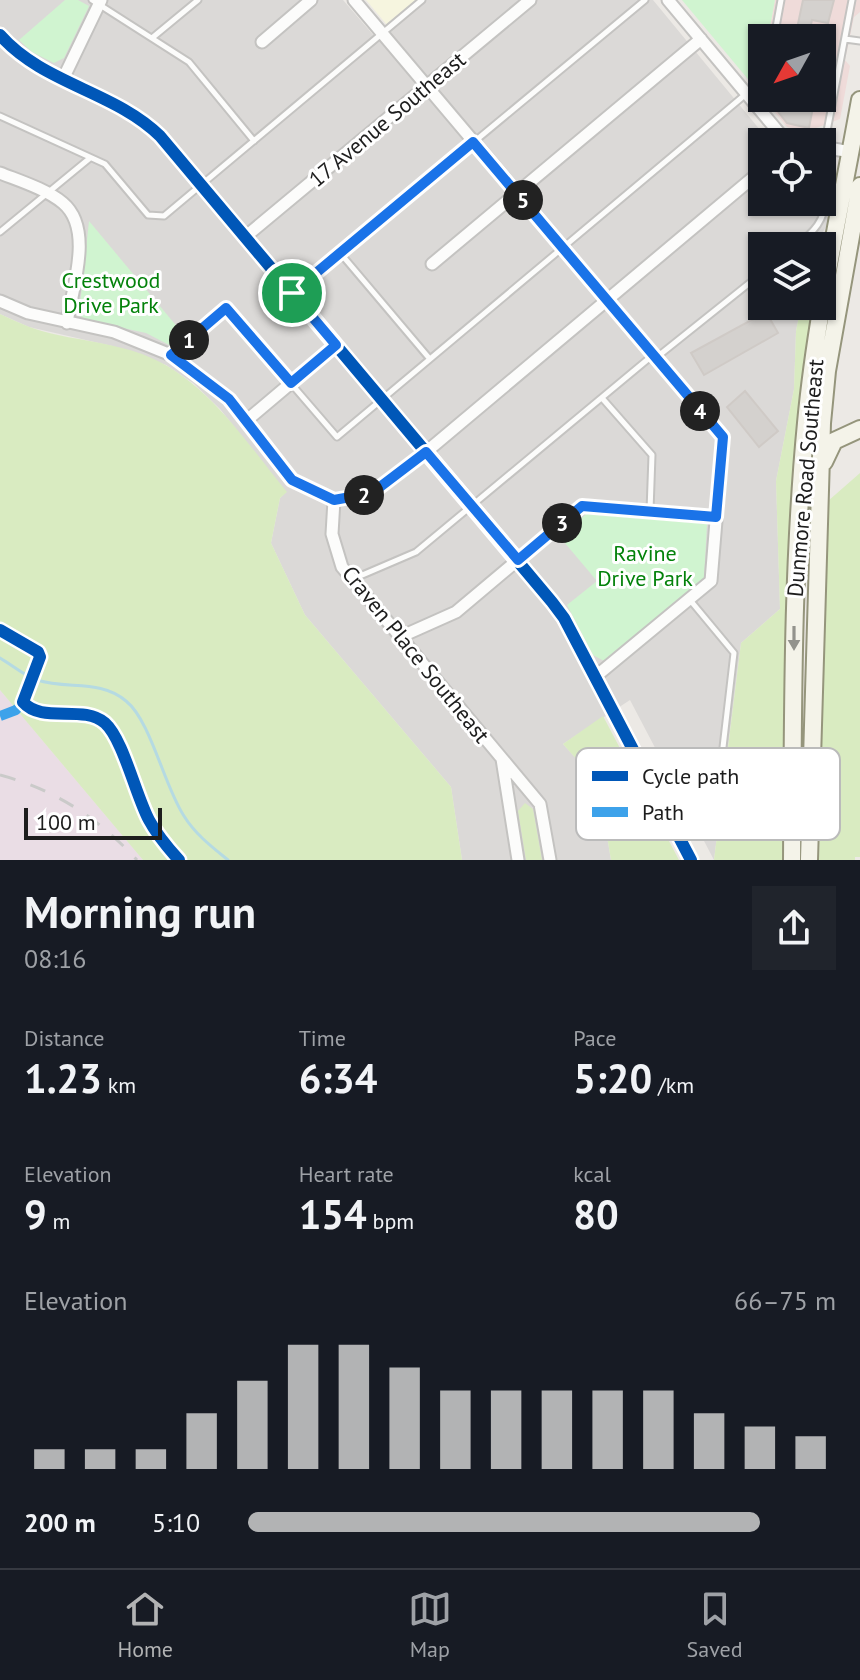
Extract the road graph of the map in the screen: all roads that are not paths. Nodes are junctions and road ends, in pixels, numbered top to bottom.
1 (198, 0) edge
2 (311, 0) edge
3 (354, 0) edge
4 (422, 0) edge
5 (530, 0) edge
6 (645, 0) edge
7 (668, 0) edge
8 (781, 0) edge
9 (852, 0) edge
10 (97, 1) edge
11 (777, 24) edge
12 (382, 34) junction
13 (0, 35) edge
14 (152, 38) junction
15 (701, 39) junction
16 (845, 39) junction
17 (860, 41) edge
18 (262, 42) dead end
19 (63, 79) junction
20 (427, 86) junction
21 (747, 93) joint
22 (860, 100) edge
23 (0, 116) edge
24 (827, 128) edge
25 (254, 141) junction
26 (473, 142) junction
27 (836, 149) edge
28 (851, 152) junction
29 (90, 158) junction
30 (0, 173) edge
31 (748, 182) edge
32 (201, 185) junction
33 (860, 186) edge
34 (47, 193) junction
35 (516, 193) junction
36 (860, 213) edge
37 (0, 232) edge
38 (852, 233) junction
39 (245, 237) junction
40 (563, 248) junction
41 (341, 254) junction
42 (432, 264) dead end
43 (748, 284) edge
44 (292, 293) junction
45 (607, 300) junction
46 (0, 301) edge
47 (67, 323) junction
48 (336, 345) junction
49 (171, 355) junction
50 (654, 356) junction
51 (429, 358) junction
52 (291, 383) junction
53 (602, 398) junction
54 (381, 399) junction
55 (246, 421) junction
56 (814, 422) junction
57 (860, 428) edge
58 (426, 452) junction
59 (818, 483) junction
60 (334, 500) junction
61 (472, 506) junction
62 (650, 512) junction
63 (716, 517) junction
64 (518, 560) junction
65 (352, 579) junction
66 (690, 600) junction
67 (400, 637) junction
68 (595, 677) junction
69 (632, 748) edge
70 (723, 748) edge
71 (793, 748) edge
72 (812, 748) edge
73 (502, 758) junction
74 (681, 840) edge
75 (792, 840) edge
76 (809, 840) edge
77 (518, 860) edge
78 (550, 860) edge
79 (691, 860) edge
80 (792, 860) edge
81 (809, 860) edge

1 - 14 lane
2 - 18 street
3 - 12 street
4 - 12 lane
5 - 20 street, 17 Avenue Southeast
6 - 26 lane
7 - 15 street
8 - 11 lane
9 - 16 lane
10 - 14 lane
10 - 19 street
12 - 20 street
12 - 25 lane
13 - 19 street
14 - 25 lane
15 - 21 street
15 - 35 street
16 - 17 lane
16 - 24 lane
19 - 32 street
20 - 26 street
20 - 39 street, 17 Avenue Southeast
21 - 40 lane
22 - 28 main road, Dunmore Road Southeast
23 - 29 lane
25 - 32 lane
26 - 35 street
26 - 41 lane
27 - 28 street
28 - 56 main road, Dunmore Road Southeast
29 - 32 lane
29 - 34 lane
30 - 34 street
31 - 45 street
32 - 39 street
33 - 38 main road, Dunmore Road Southeast
34 - 37 lane
34 - 47 street
35 - 40 street
35 - 42 street
36 - 38 lane
38 - 56 main road, Dunmore Road Southeast
39 - 44 street
40 - 45 street
40 - 51 lane
41 - 44 lane
41 - 51 lane
43 - 50 lane
44 - 48 street
45 - 50 street
45 - 58 street
46 - 47 street
47 - 49 street
48 - 52 street
48 - 54 street
49 - 52 lane
49 - 55 street
50 - 53 lane
50 - 63 street
51 - 54 lane
52 - 54 lane
52 - 55 street
53 - 61 lane
53 - 62 lane
54 - 58 street
55 - 60 street
56 - 57 main road
56 - 59 main road, Dunmore Road Southeast
56 -> 71 main road, Dunmore Road Southeast
57 - 59 main road
58 - 60 street
58 - 61 street
59 - 72 main road, Dunmore Road Southeast
60 - 65 street, Craven Place Southeast
61 - 64 street
61 - 65 lane
62 - 63 street
62 - 64 street
63 - 66 street
64 - 67 street
64 - 68 street
65 - 67 street, Craven Place Southeast
66 - 68 street
66 - 70 lane
67 - 73 street, Craven Place Southeast
68 - 69 street
73 - 77 street, Craven Place Southeast
73 - 78 street, Craven Place Southeast
74 - 79 street
75 -> 80 main road, Dunmore Road Southeast
76 - 81 main road, Dunmore Road Southeast

